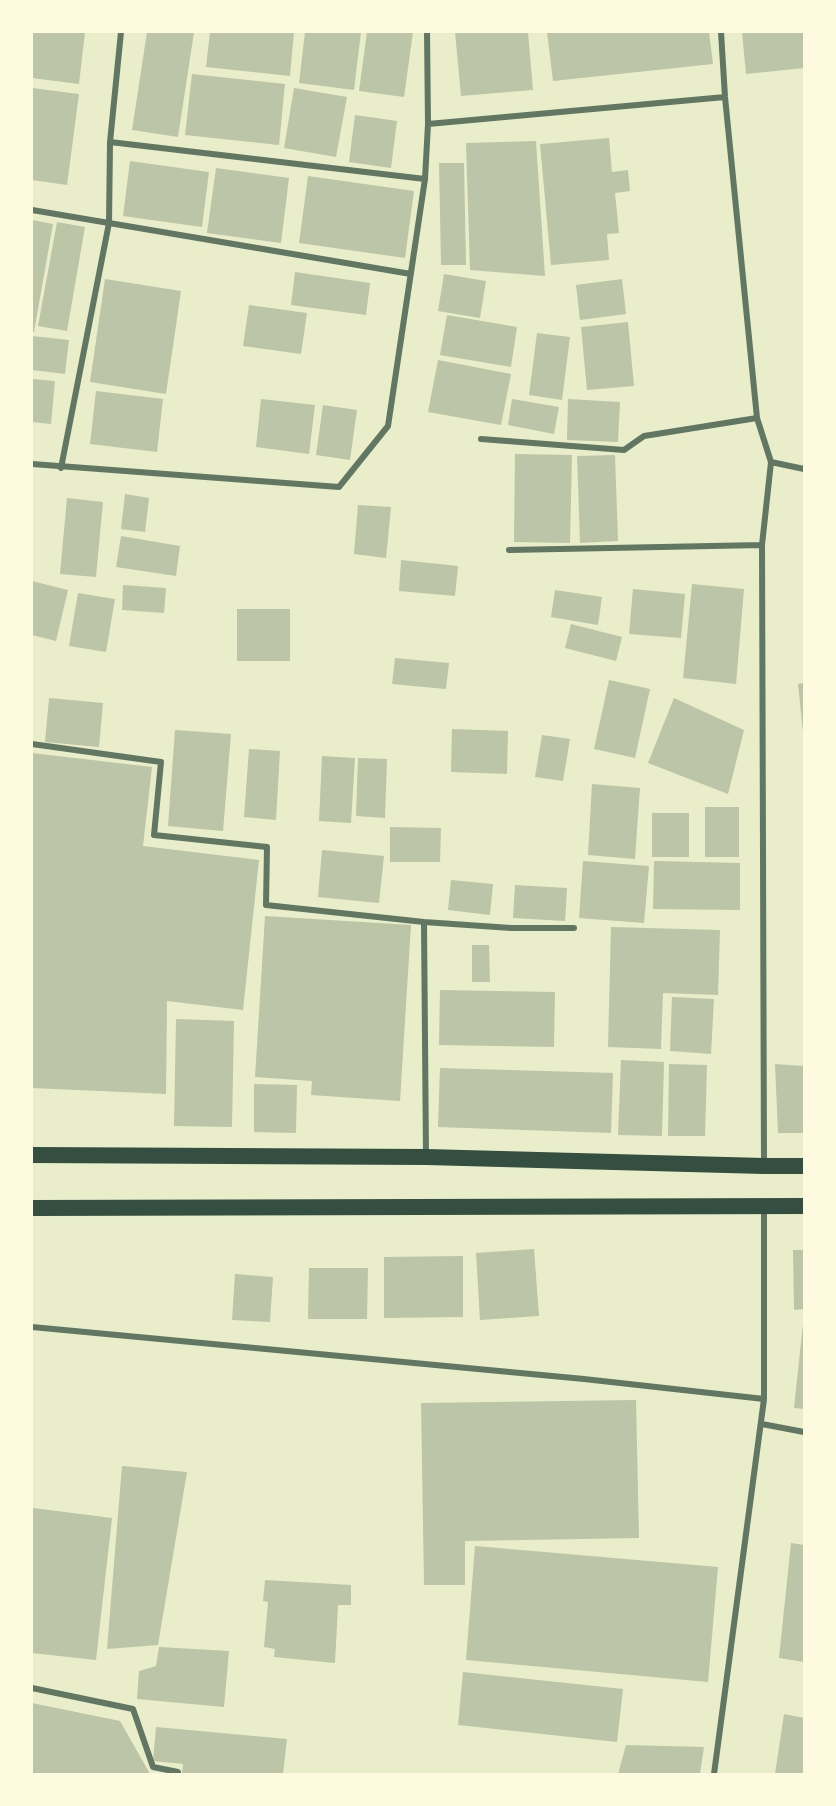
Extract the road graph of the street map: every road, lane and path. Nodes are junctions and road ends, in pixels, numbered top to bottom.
1 (121, 32) edge
2 (427, 32) edge
3 (721, 32) edge
4 (725, 97) junction
5 (428, 124) junction
6 (110, 142) junction
7 (424, 179) junction
8 (32, 210) edge
9 (109, 223) junction
10 (411, 274) junction
11 (757, 418) junction
12 (481, 439) dead end
13 (771, 462) junction
14 (32, 464) edge
15 (61, 468) junction
16 (804, 469) edge
17 (762, 545) junction
18 (509, 550) dead end
19 (32, 744) edge
20 (424, 922) junction
21 (574, 928) dead end
22 (32, 1155) edge
23 (426, 1157) junction
24 (764, 1166) junction
25 (804, 1166) edge
26 (764, 1206) junction
27 (804, 1206) edge
28 (32, 1208) edge
29 (32, 1328) edge
30 (764, 1399) junction
31 (762, 1424) junction
32 (804, 1432) edge
33 (32, 1688) edge
34 (178, 1774) edge
35 (714, 1774) edge

1 - 6 street
2 - 5 street
3 - 4 street
4 - 5 street
4 - 11 street
5 - 7 street
6 - 7 street
6 - 9 street
7 - 10 street
8 - 9 street
9 - 10 street
9 - 15 street
10 - 15 street
11 - 12 street
11 - 13 street
13 - 16 street
13 - 17 street
14 - 15 street
17 - 18 street
17 - 24 street
19 - 20 street
20 - 21 street
20 - 23 street
22 - 23 highway
23 - 24 highway
24 - 25 highway
26 - 27 highway
26 - 28 highway
26 - 30 street
29 - 30 street
30 - 31 street
31 - 32 street
31 - 35 street
33 - 34 street

